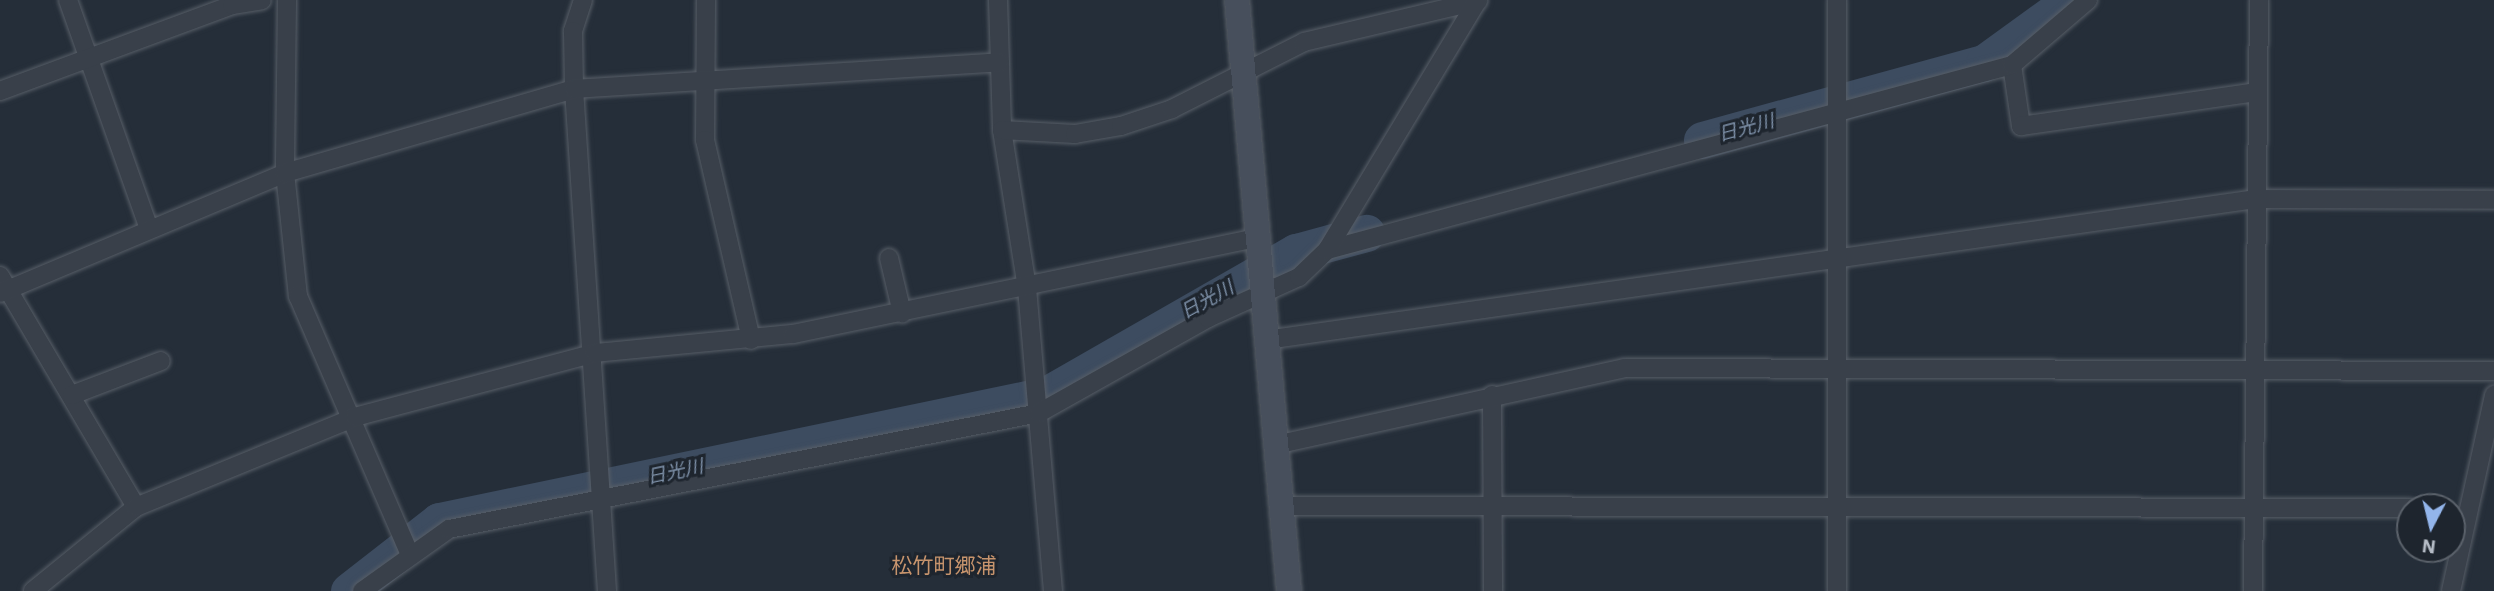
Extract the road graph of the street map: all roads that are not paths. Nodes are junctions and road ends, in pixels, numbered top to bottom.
1 (68, 0) edge
2 (262, 0) edge
3 (287, 0) edge
4 (583, 0) edge
5 (706, 0) edge
6 (998, 0) edge
7 (1237, 0) edge
8 (1838, 0) edge
9 (2088, 0) edge
10 (2259, 0) edge
11 (1478, 1) edge
12 (89, 55) junction
13 (999, 62) junction
14 (2012, 65) junction
15 (1245, 68) junction
16 (703, 80) junction
17 (574, 89) junction
18 (0, 91) edge
19 (2258, 92) junction
20 (1838, 106) junction
21 (1002, 130) junction
22 (285, 173) junction
23 (2255, 199) junction
24 (2494, 200) edge
25 (148, 226) junction
26 (1257, 237) junction
27 (1330, 245) junction
28 (1839, 257) junction
29 (889, 258) dead end
30 (1260, 279) junction
31 (3, 287) edge
32 (1027, 288) junction
33 (902, 313) junction
34 (751, 340) junction
35 (1266, 340) junction
36 (595, 354) junction
37 (161, 361) dead end
38 (1840, 368) junction
39 (2253, 368) junction
40 (2494, 371) edge
41 (1492, 395) junction
42 (2494, 395) edge
43 (72, 396) junction
44 (1038, 404) junction
45 (355, 417) junction
46 (1275, 445) junction
47 (602, 491) junction
48 (2465, 493) edge
49 (1837, 504) junction
50 (1281, 506) junction
51 (1492, 506) junction
52 (136, 507) junction
53 (2254, 507) junction
54 (2396, 508) edge
55 (405, 548) junction
56 (2454, 563) edge
57 (33, 591) edge
58 (362, 591) edge
59 (607, 591) edge
60 (1053, 591) edge
61 (1289, 591) edge
62 (1493, 591) edge
63 (1837, 591) edge
64 (2253, 591) edge
65 (2451, 591) edge

1 - 12 street
2 - 12 street
3 - 22 street
4 - 17 street
5 - 16 street
6 - 13 street
7 - 15 street
8 - 20 street
9 - 14 street
10 - 19 street
11 - 15 street
11 - 27 street
12 - 18 street
12 - 25 street
13 - 16 street
13 - 21 street
14 - 19 street
14 - 20 street
15 - 21 street
15 - 26 street
16 - 17 street
16 - 34 street
17 - 22 street
17 - 36 street
19 - 23 street
20 - 27 street
20 - 28 street
21 - 32 street
22 - 25 street
22 - 45 street
23 - 24 street
23 - 28 street
23 - 39 street
25 - 31 street
26 - 30 street
26 - 32 street
27 - 30 street
28 - 35 street
28 - 38 street
29 - 33 street
30 - 35 street
30 - 44 street
31 - 43 street
32 - 33 street
32 - 44 street
33 - 34 street
34 - 36 street
35 - 46 street
36 - 45 street
36 - 47 street
37 - 43 street
38 - 39 street
38 - 41 street
38 - 49 street
39 - 40 street
39 - 53 street
41 - 46 street
41 - 51 street
42 - 48 street
43 - 52 street
44 - 47 street
44 - 60 street
45 - 52 street
45 - 55 street
46 - 50 street
47 - 55 street
47 - 59 street
49 - 51 street
49 - 53 street
49 - 63 street
50 - 51 street
50 - 61 street
51 - 62 street
52 - 57 street
53 - 54 street
53 - 64 street
55 - 58 street
56 - 65 street

